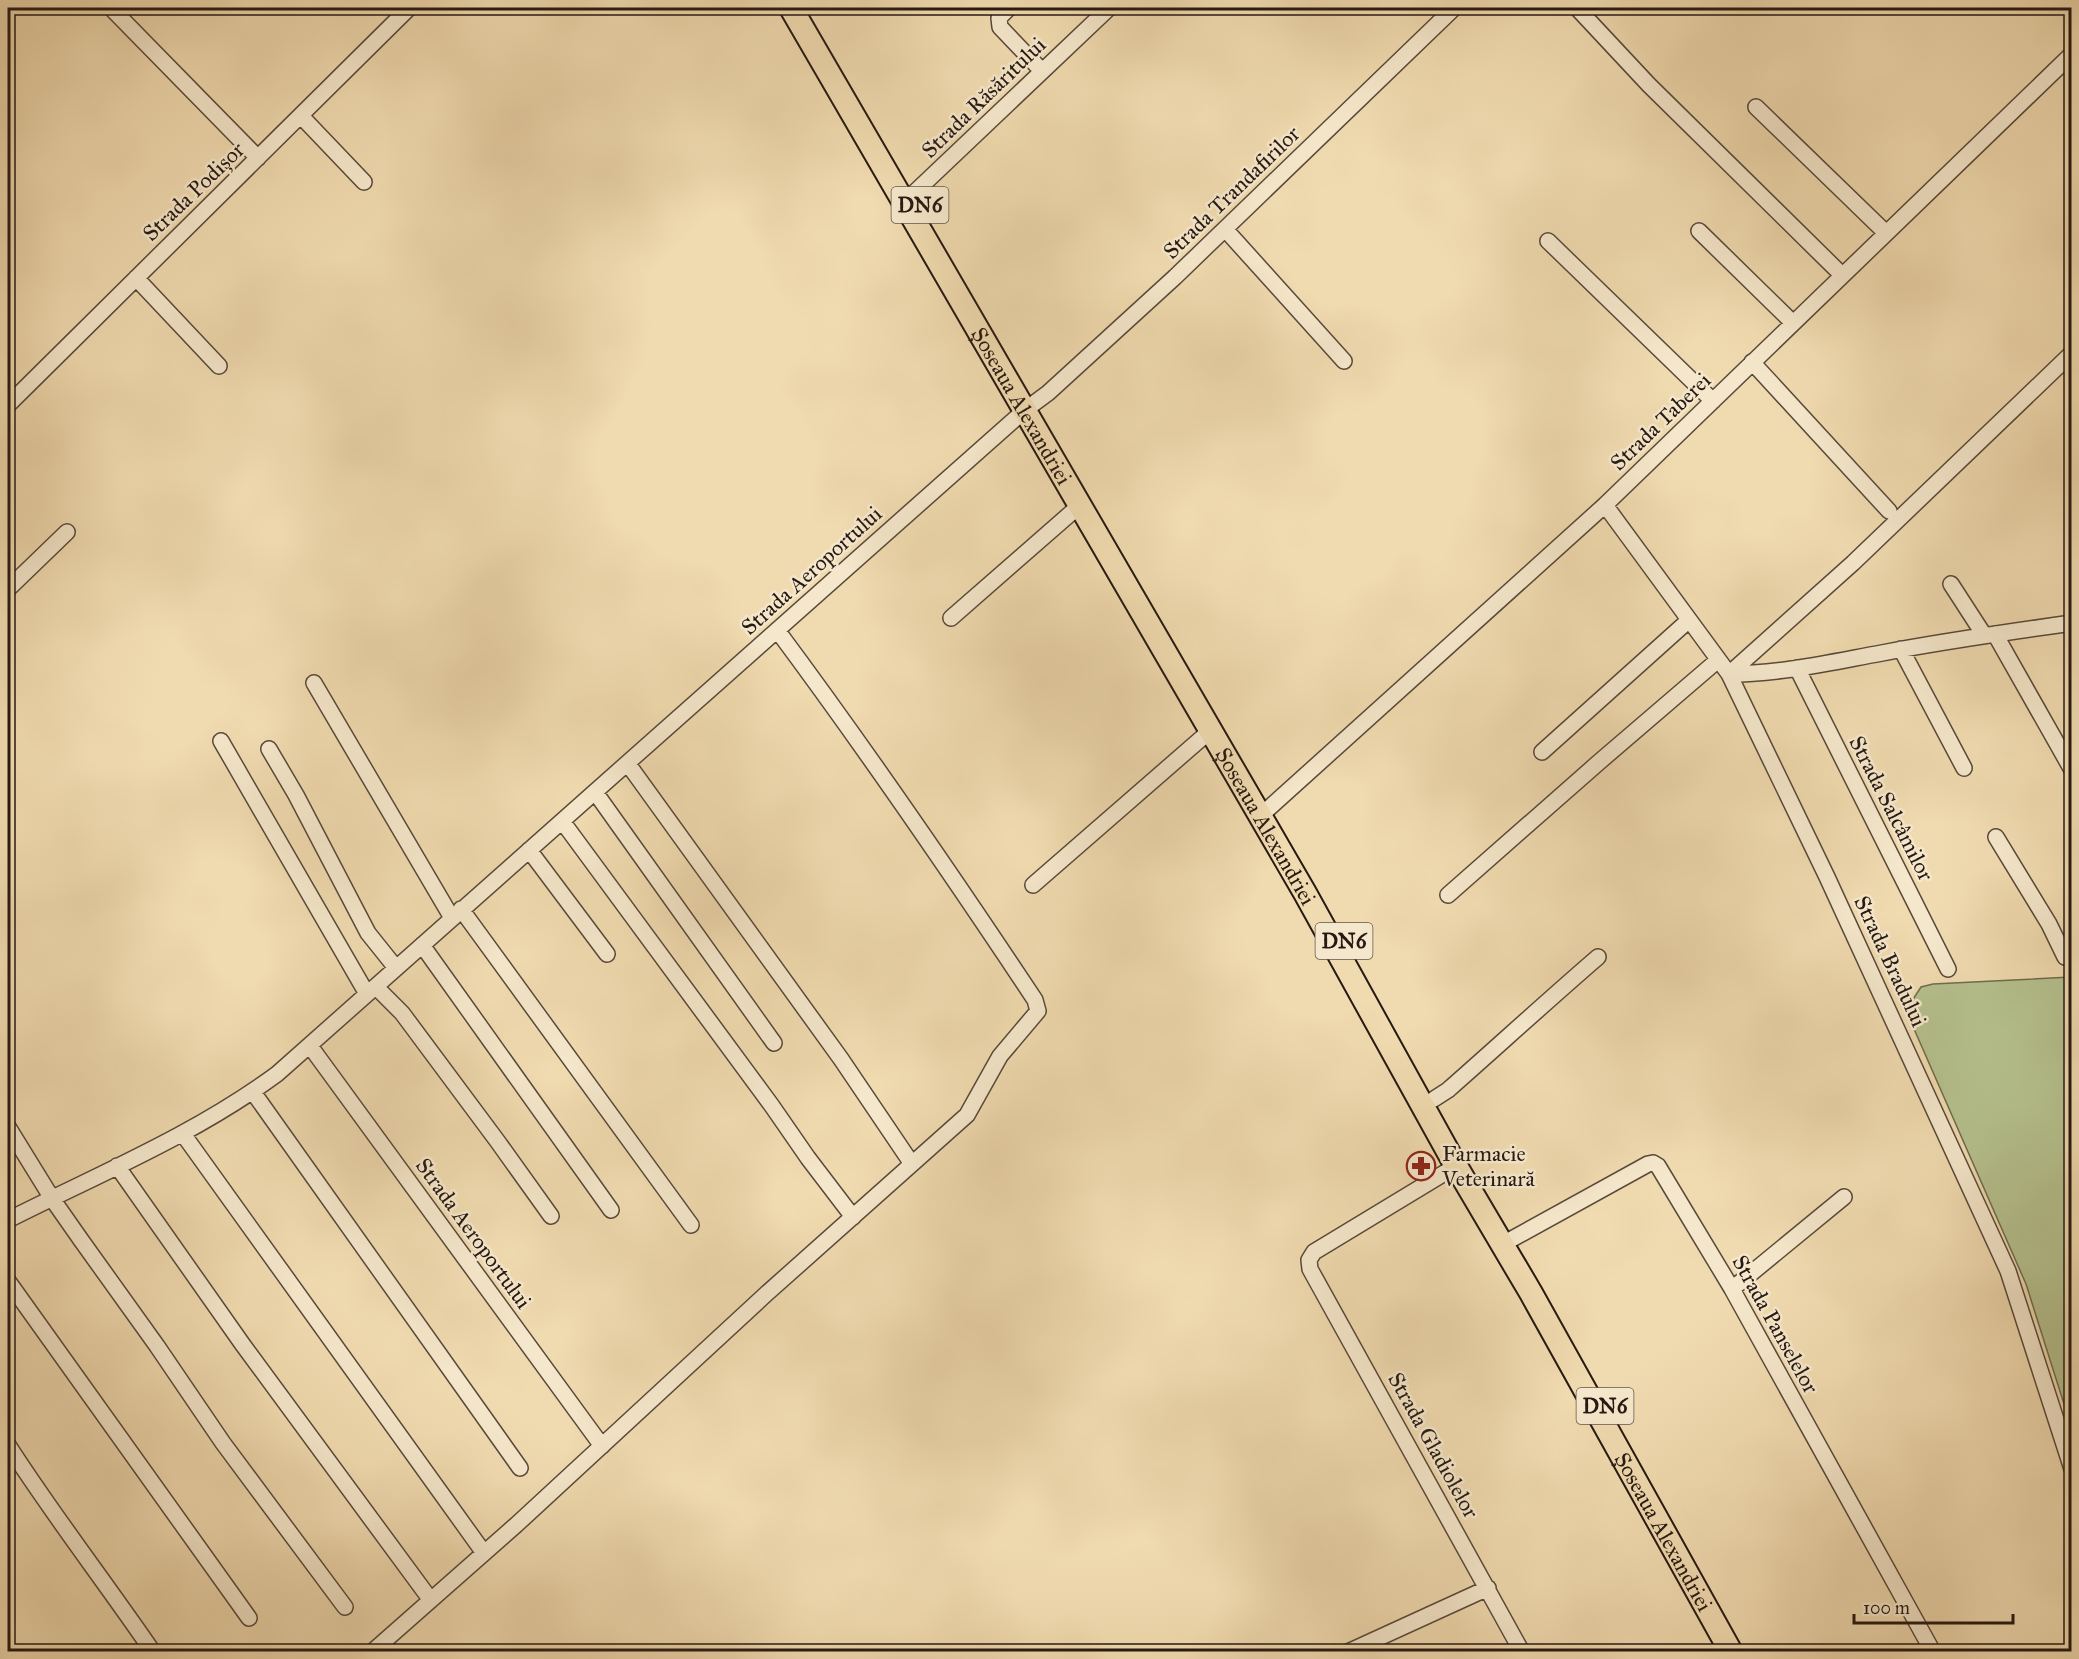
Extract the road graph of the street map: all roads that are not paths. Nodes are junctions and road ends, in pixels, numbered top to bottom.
1 (111, 8) edge
2 (409, 8) edge
3 (791, 8) edge
4 (805, 8) edge
5 (1009, 8) edge
6 (1109, 8) edge
7 (1454, 8) edge
8 (1577, 8) edge
9 (2072, 54) edge
10 (1042, 71) junction
11 (1756, 107) dead end
12 (301, 116) junction
13 (258, 158) junction
14 (364, 183) dead end
15 (913, 194) junction
16 (1225, 229) junction
17 (1699, 231) dead end
18 (1886, 232) junction
19 (1548, 241) dead end
20 (1568, 249) dead end
21 (1842, 275) junction
22 (136, 278) junction
23 (1792, 323) junction
24 (2072, 353) edge
25 (1344, 361) dead end
26 (1752, 362) junction
27 (219, 366) dead end
28 (1716, 398) junction
29 (8, 405) edge
30 (1030, 407) junction
31 (1605, 505) junction
32 (1079, 506) junction
33 (1889, 511) dead end
34 (67, 532) dead end
35 (1950, 584) dead end
36 (8, 589) edge
37 (951, 618) dead end
38 (1689, 620) junction
39 (2072, 623) edge
40 (777, 630) junction
41 (1989, 635) junction
42 (1901, 649) junction
43 (1718, 660) junction
44 (1797, 668) junction
45 (1729, 674) junction
46 (314, 683) dead end
47 (1211, 730) junction
48 (221, 741) dead end
49 (269, 750) dead end
50 (1542, 752) dead end
51 (628, 764) junction
52 (1964, 768) dead end
53 (2072, 770) edge
54 (595, 792) junction
55 (1268, 809) junction
56 (562, 821) junction
57 (1996, 837) dead end
58 (529, 850) junction
59 (1033, 885) dead end
60 (1448, 896) dead end
61 (456, 914) junction
62 (422, 945) junction
63 (607, 954) dead end
64 (1598, 957) dead end
65 (2065, 957) dead end
66 (396, 968) junction
67 (1948, 969) dead end
68 (372, 991) junction
69 (774, 1042) dead end
70 (310, 1046) junction
71 (253, 1092) junction
72 (1434, 1100) junction
73 (8, 1126) edge
74 (183, 1134) junction
75 (912, 1164) junction
76 (117, 1166) junction
77 (1456, 1166) junction
78 (1844, 1197) dead end
79 (53, 1200) junction
80 (611, 1210) dead end
81 (550, 1216) dead end
82 (9, 1217) edge
83 (853, 1217) junction
84 (691, 1225) dead end
85 (1512, 1239) junction
86 (8, 1281) edge
87 (1732, 1289) junction
88 (8, 1445) edge
89 (602, 1446) junction
90 (520, 1468) dead end
91 (2072, 1469) edge
92 (484, 1553) junction
93 (1488, 1588) junction
94 (429, 1599) junction
95 (345, 1607) dead end
96 (249, 1618) dead end
97 (153, 1652) edge
98 (372, 1652) edge
99 (1348, 1652) edge
100 (1522, 1652) edge
101 (1731, 1652) edge
102 (1743, 1652) edge
103 (1933, 1652) edge

1 - 13 street
2 - 12 street, Strada Podișor
3 - 30 highway, Șoseaua Alexandriei / DN6
4 - 15 highway, Șoseaua Alexandriei / DN6
5 - 10 street
6 - 10 street, Strada Răsăritului
7 - 16 street, Strada Trandafirilor
8 - 21 street
9 - 18 street, Strada Taberei
10 - 15 street, Strada Răsăritului
11 - 18 street
12 - 13 street, Strada Podișor
12 - 14 street
13 - 22 street, Strada Podișor
15 - 30 highway, Șoseaua Alexandriei / DN6
16 - 25 street
16 - 30 street, Strada Trandafirilor
17 - 23 street
18 - 21 street, Strada Taberei
19 - 28 street
20 - 28 street
21 - 23 street, Strada Taberei
22 - 27 street
22 - 29 street, Strada Podișor
23 - 26 street, Strada Taberei
24 - 45 street
26 - 28 street, Strada Taberei
26 - 33 street
28 - 31 street, Strada Taberei
30 - 32 highway, Șoseaua Alexandriei / DN6
30 - 40 street, Strada Aeroportului
30 - 55 highway, Șoseaua Alexandriei / DN6
31 - 38 street, Strada Bradului
31 - 55 street, Strada Taberei
32 - 37 street
32 - 47 highway, Șoseaua Alexandriei / DN6
34 - 36 street
35 - 41 street
38 - 43 street, Strada Bradului
38 - 50 street
39 - 41 street
40 - 51 street, Strada Aeroportului
40 - 75 street
41 - 42 street
41 - 53 street
42 - 44 street
42 - 52 street
43 - 45 street, Strada Bradului
43 - 60 street
44 - 45 street
44 - 67 street, Strada Salcâmilor
45 - 91 street, Strada Bradului
46 - 61 street
47 - 59 street
47 - 77 highway, Șoseaua Alexandriei / DN6
48 - 68 street
49 - 66 street
51 - 54 street, Strada Aeroportului
51 - 75 street
54 - 56 street, Strada Aeroportului
54 - 69 street
55 - 72 highway, Șoseaua Alexandriei / DN6
56 - 58 street, Strada Aeroportului
56 - 83 street
57 - 65 street
58 - 61 street, Strada Aeroportului
58 - 63 street
61 - 62 street, Strada Aeroportului
61 - 84 street
62 - 66 street, Strada Aeroportului
62 - 80 street
64 - 72 street
66 - 68 street, Strada Aeroportului
68 - 70 street, Strada Aeroportului
68 - 81 street
70 - 71 street, Strada Aeroportului
70 - 89 street, Strada Aeroportului
71 - 74 street, Strada Aeroportului
71 - 90 street
72 - 85 highway, Șoseaua Alexandriei / DN6
73 - 79 street
74 - 76 street, Strada Aeroportului
74 - 92 street
75 - 83 street
76 - 79 street, Strada Aeroportului
76 - 94 street
77 - 93 street, Strada Gladiolelor
77 - 101 highway, Șoseaua Alexandriei / DN6
78 - 87 street
79 - 82 street, Strada Aeroportului
79 - 95 street
83 - 89 street
85 - 87 street, Strada Panselelor
85 - 102 highway, Șoseaua Alexandriei / DN6
86 - 96 street
87 - 103 street, Strada Panselelor
88 - 97 street
89 - 92 street
92 - 94 street
93 - 99 street
93 - 100 street, Strada Gladiolelor
94 - 98 street

